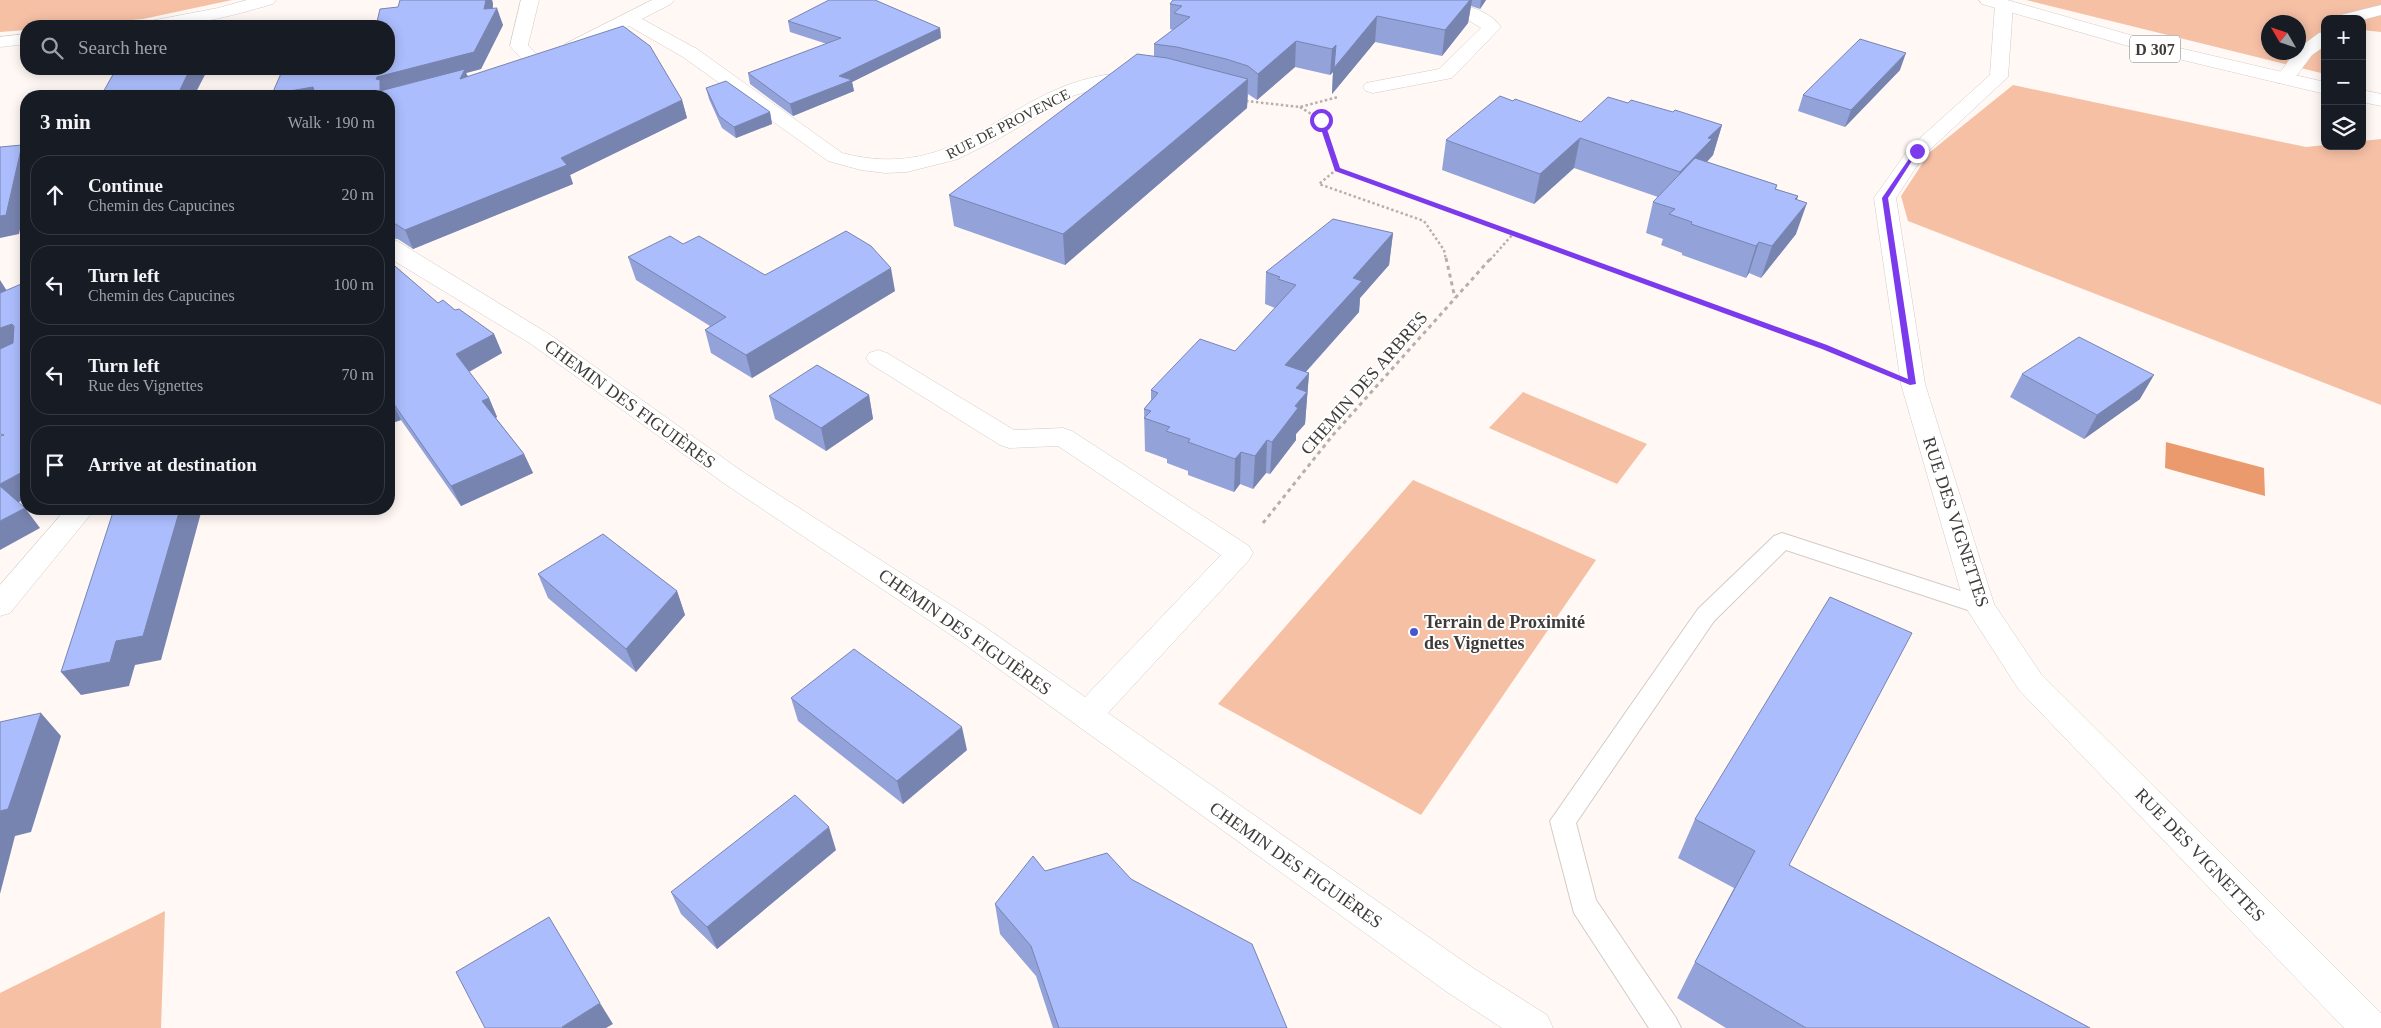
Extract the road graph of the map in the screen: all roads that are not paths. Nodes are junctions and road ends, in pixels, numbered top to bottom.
1 (266, 0) edge
2 (530, 0) edge
3 (665, 0) edge
4 (1422, 0) edge
5 (1996, 2) edge
6 (2381, 10) edge
7 (2362, 15) edge
8 (630, 19) junction
9 (182, 20) edge
10 (2321, 39) edge
11 (20, 40) edge
12 (0, 42) edge
13 (535, 62) junction
14 (516, 67) edge
15 (1161, 78) edge
16 (2284, 80) junction
17 (1373, 87) road end
18 (2321, 87) edge
19 (2366, 97) edge
20 (2381, 100) edge
21 (395, 257) edge
22 (878, 358) dead end
23 (76, 515) edge
24 (0, 605) edge
25 (1980, 606) junction
26 (1086, 716) junction
27 (1534, 1028) edge
28 (1666, 1028) edge
29 (2370, 1028) edge

1 - 9 street
2 - 13 street
3 - 8 street
4 - 17 street
5 - 16 street, D 307
5 - 25 street, RUE DES VIGNETTES
6 - 7 street
8 - 13 street
8 - 15 street, RUE DE PROVENCE
10 - 16 street
11 - 12 street
13 - 14 street
16 - 18 street, D 307
19 - 20 street
21 - 26 street, CHEMIN DES FIGUIÈRES
22 - 26 street
23 - 24 street
25 - 28 lane
25 - 29 street, RUE DES VIGNETTES
26 - 27 street, CHEMIN DES FIGUIÈRES

